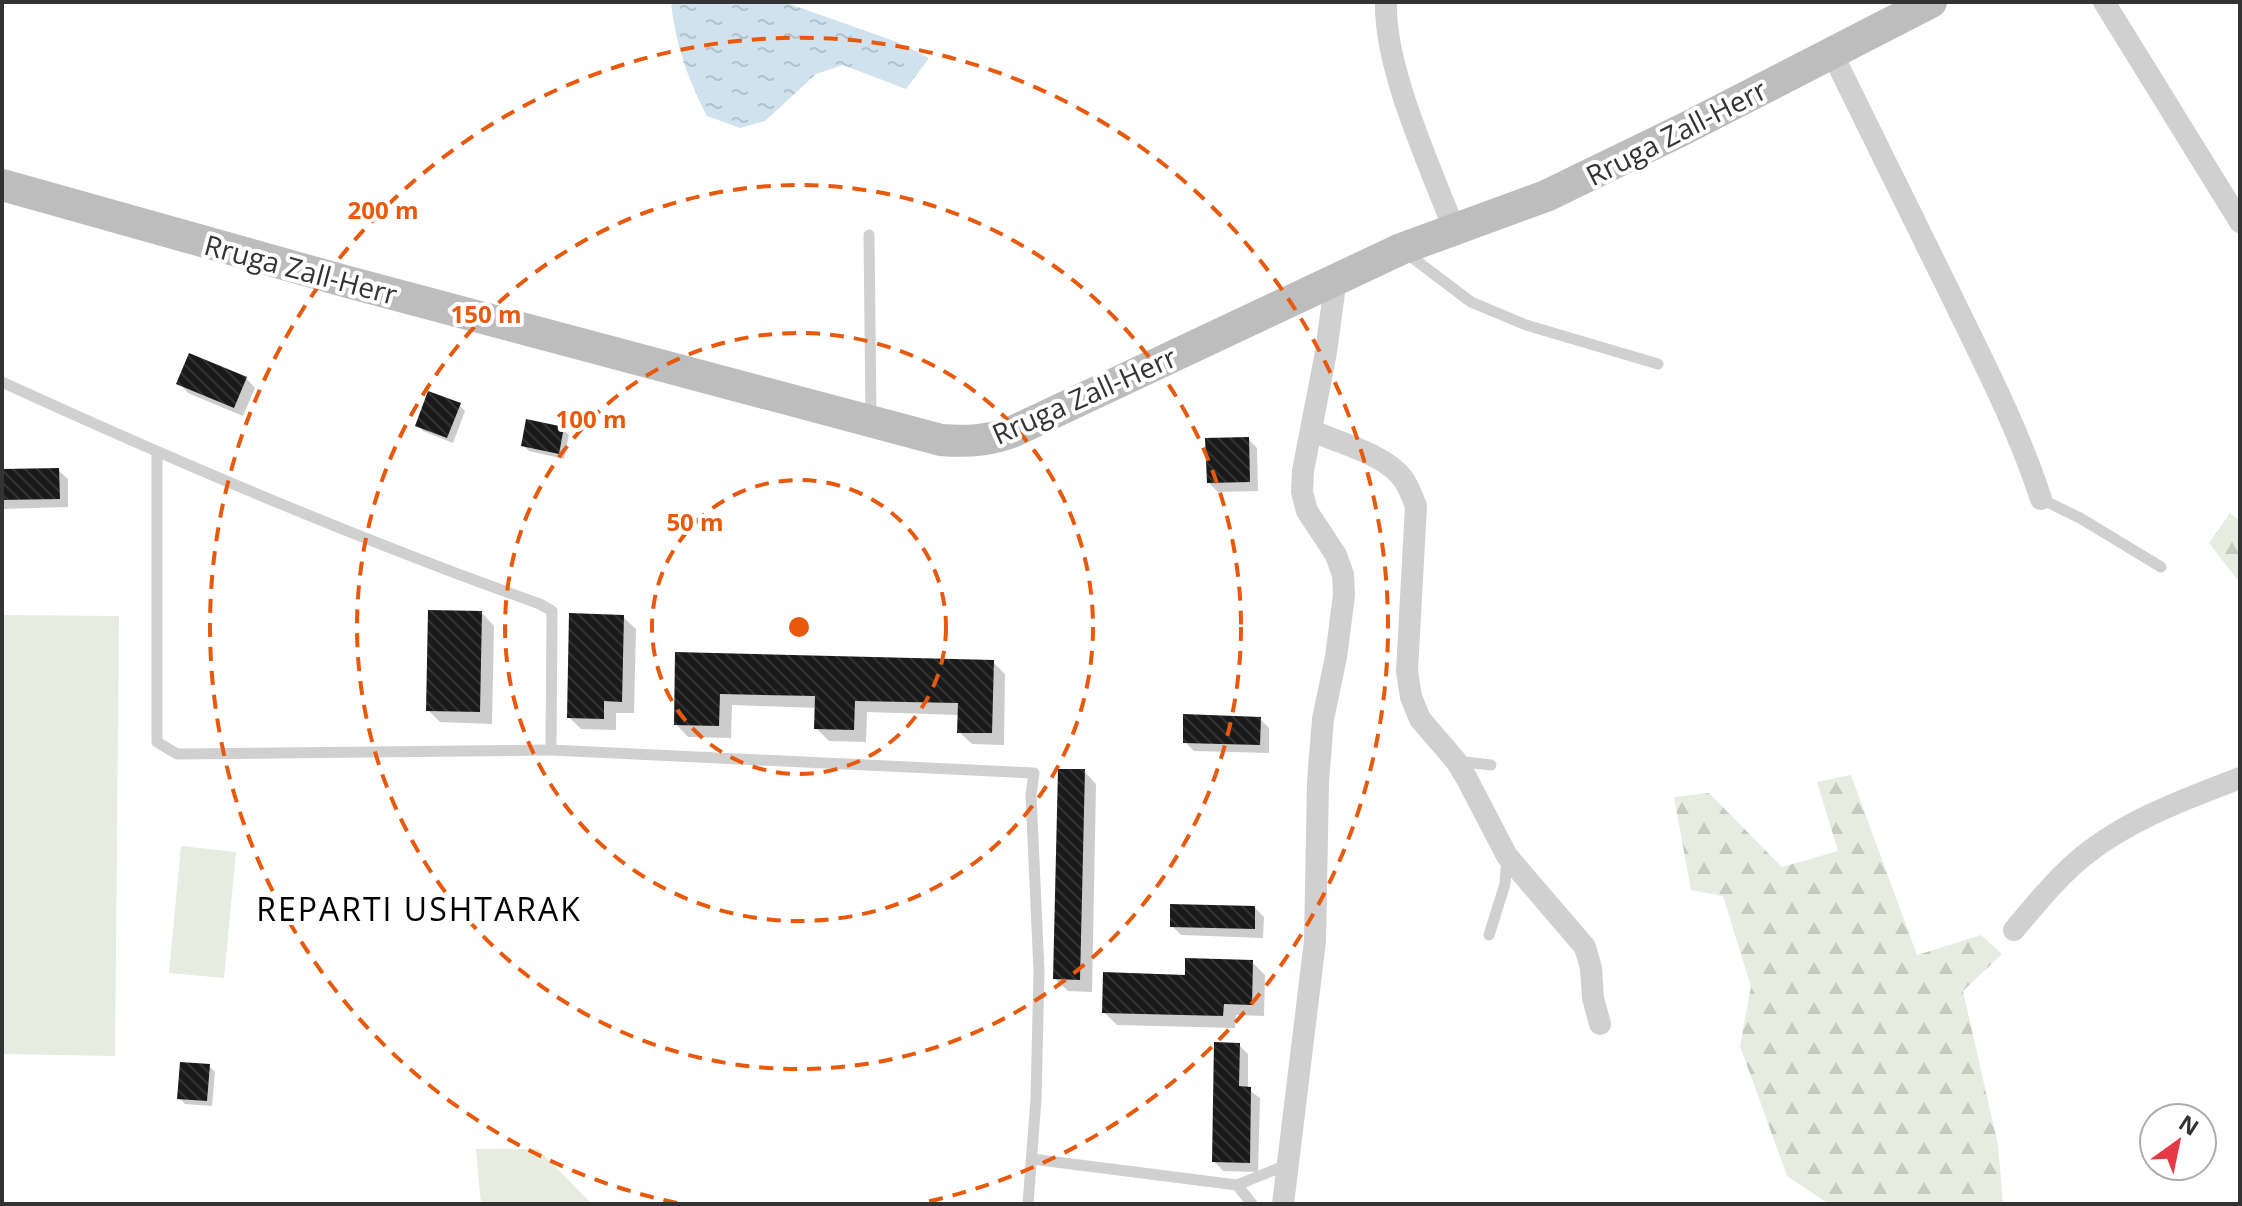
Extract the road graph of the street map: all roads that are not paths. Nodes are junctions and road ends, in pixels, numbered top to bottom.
1 (1386, 2) edge
2 (1931, 2) edge
3 (2104, 2) edge
4 (1832, 53) junction
5 (2, 185) edge
6 (2240, 222) edge
7 (1454, 229) junction
8 (869, 235) dead end
9 (1401, 249) junction
10 (1336, 278) junction
11 (1658, 364) dead end
12 (2, 382) edge
13 (871, 421) junction
14 (1311, 430) junction
15 (157, 453) junction
16 (2041, 499) joint
17 (2161, 567) dead end
18 (551, 750) junction
19 (1456, 761) junction
20 (1491, 765) dead end
21 (2240, 778) edge
22 (1507, 856) junction
23 (2014, 930) dead end
24 (1489, 935) dead end
25 (1600, 1024) dead end
26 (1032, 1159) junction
27 (1289, 1164) junction
28 (1237, 1185) junction
29 (1028, 1204) edge
30 (1252, 1204) edge
31 (1283, 1204) edge

1 - 7 street
2 - 4 main road, Rruga Zall-Herr
3 - 6 street
4 - 7 main road, Rruga Zall-Herr
4 - 16 street
5 - 13 main road, Rruga Zall-Herr
7 - 9 main road, Rruga Zall-Herr
8 - 13 lane
9 - 10 main road, Rruga Zall-Herr
9 - 11 lane
10 - 13 main road, Rruga Zall-Herr
10 - 14 street
12 - 15 lane
14 - 19 street
14 - 27 street
15 - 18 lane
15 - 18 lane
16 - 17 lane
18 - 26 lane
19 - 20 lane
19 - 22 street
21 - 23 street
22 - 24 lane
22 - 25 street
26 - 28 lane
26 - 29 lane
27 - 28 lane
27 - 31 street
28 - 30 lane

